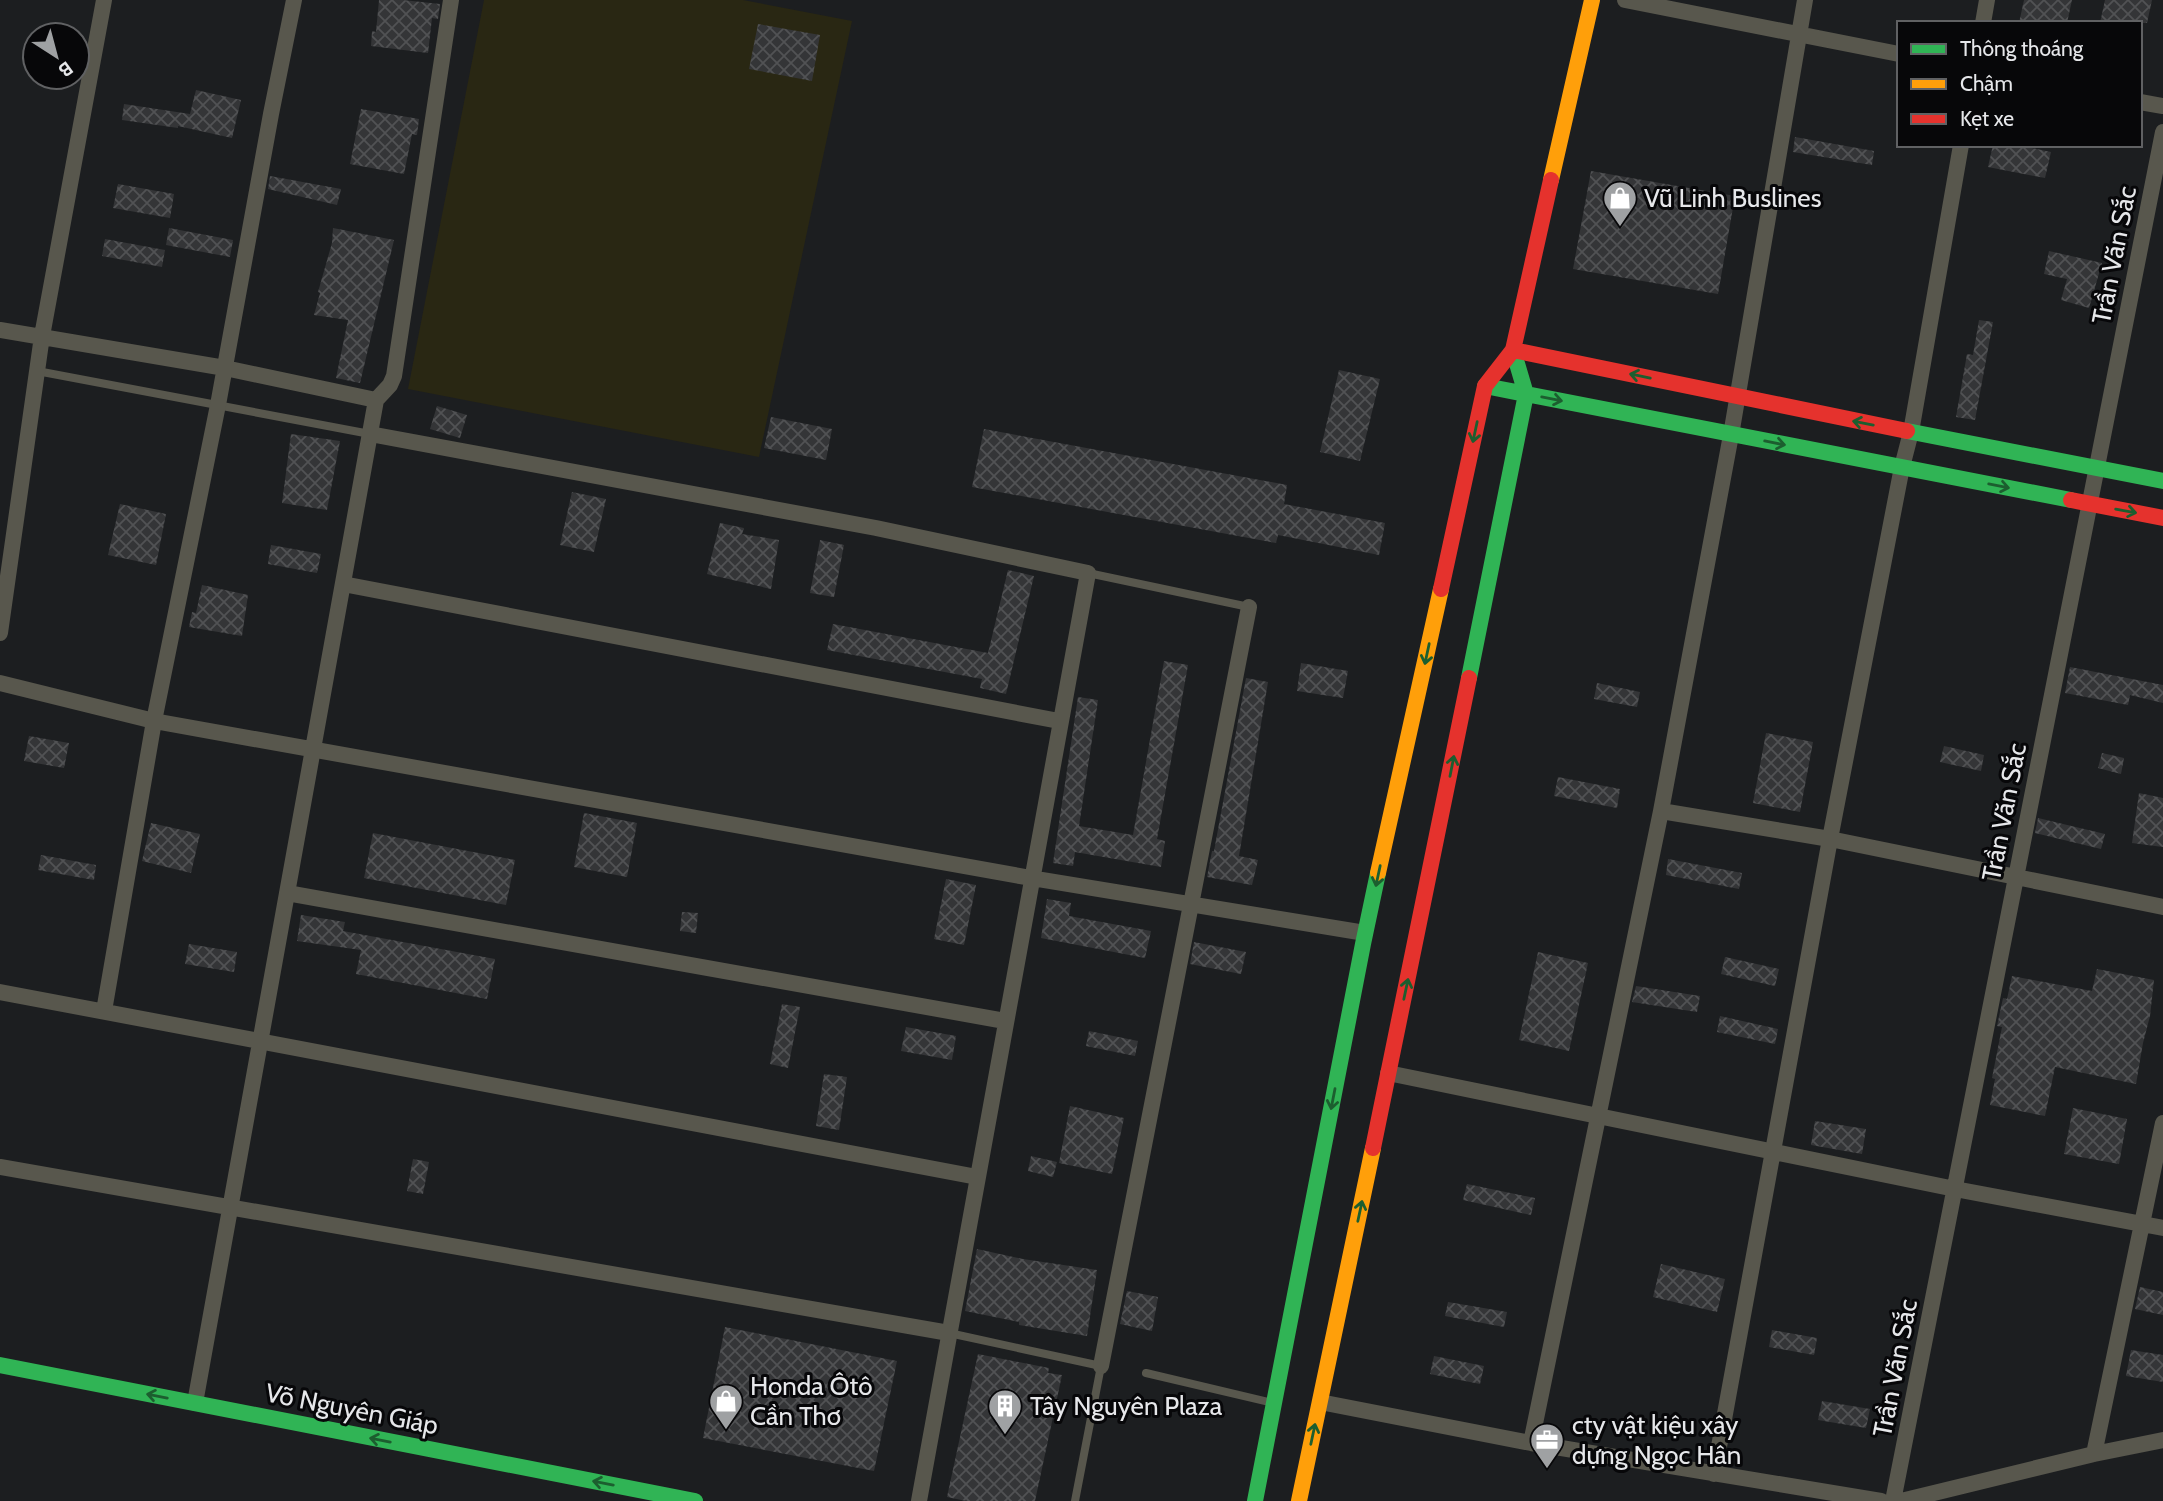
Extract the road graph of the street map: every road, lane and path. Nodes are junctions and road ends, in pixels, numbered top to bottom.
1 (104, 0) edge
2 (294, 0) edge
3 (451, 0) edge
4 (1592, 0) edge
5 (1625, 0) edge
6 (1805, 0) edge
7 (1987, 0) edge
8 (1983, 21) edge
9 (1798, 36) junction
10 (1897, 54) edge
11 (2142, 102) edge
12 (2163, 106) edge
13 (2163, 132) edge
14 (1961, 147) edge
15 (0, 330) edge
16 (42, 336) junction
17 (1513, 349) junction
18 (225, 369) junction
19 (37, 371) junction
20 (1485, 386) junction
21 (1526, 394) junction
22 (1737, 397) junction
23 (376, 400) junction
24 (218, 405) junction
25 (1911, 432) junction
26 (370, 434) junction
27 (1731, 435) junction
28 (1902, 467) junction
29 (2098, 468) junction
30 (2163, 481) edge
31 (2089, 504) junction
32 (2163, 518) edge
33 (1088, 573) junction
34 (343, 584) junction
35 (1249, 607) joint
36 (0, 633) edge
37 (0, 683) edge
38 (154, 721) junction
39 (1059, 721) junction
40 (314, 748) junction
41 (1661, 811) junction
42 (1830, 839) junction
43 (2017, 877) junction
44 (1031, 878) junction
45 (287, 893) junction
46 (1191, 904) junction
47 (2163, 907) edge
48 (1365, 933) junction
49 (0, 992) edge
50 (104, 1012) junction
51 (1005, 1021) junction
52 (260, 1041) junction
53 (1388, 1073) junction
54 (1599, 1117) junction
55 (2163, 1123) edge
56 (1773, 1151) junction
57 (0, 1167) edge
58 (977, 1177) junction
59 (1955, 1189) junction
60 (230, 1207) junction
61 (2143, 1224) junction
62 (2163, 1228) edge
63 (949, 1333) junction
64 (0, 1365) edge
65 (1101, 1366) junction
66 (1146, 1373) dead end
67 (1320, 1402) junction
68 (195, 1403) junction
69 (1274, 1403) junction
70 (2163, 1440) edge
71 (1531, 1443) junction
72 (2094, 1454) junction
73 (1714, 1474) junction
74 (695, 1501) edge
75 (919, 1501) edge
76 (1074, 1501) edge
77 (1255, 1501) edge
78 (1299, 1501) edge
79 (1881, 1501) edge
80 (1893, 1501) edge
81 (1901, 1501) edge

1 - 16 street
2 - 18 street
3 - 23 street
4 - 17 main road
5 - 9 street
6 - 9 street
7 - 8 street
9 - 10 street
9 - 22 street
11 - 12 street
13 - 29 street, Trần Văn Sắc
14 - 25 street
15 - 16 street
16 - 18 street
16 - 19 street
17 - 20 main road
17 - 21 main road
22 -> 17 main road
18 - 23 street
18 - 24 street
19 - 24 lane
19 - 36 street
20 - 21 main road
20 -> 48 main road
21 -> 27 main road
53 -> 21 main road
25 -> 22 main road
22 - 27 street
23 - 26 street
24 - 26 lane
24 - 38 street
25 - 28 street
25 - 29 main road
26 - 33 street
26 - 34 street
27 -> 28 main road
27 - 41 street
28 -> 31 main road
28 - 42 street
29 - 30 main road
29 - 31 street, Trần Văn Sắc
31 -> 32 main road
31 - 43 street, Trần Văn Sắc
33 - 35 lane
33 - 39 street
34 - 39 street
34 - 40 street
35 - 46 street
37 - 38 street
38 - 40 street
38 - 50 street
39 - 44 street
40 - 44 street
40 - 45 street
41 - 42 street
41 - 54 street
42 - 43 street
42 - 56 street
43 - 47 street
43 - 59 street, Trần Văn Sắc
44 - 46 street
44 - 51 street
45 - 51 street
45 - 52 street
46 - 48 street
46 - 65 street
48 -> 69 main road
49 - 50 street
50 - 52 street
51 - 58 street
52 - 58 street
52 - 60 street
53 - 54 street
67 -> 53 main road
54 - 56 street
54 - 71 street
55 - 61 street
56 - 59 street
56 - 73 street
57 - 60 street
58 - 63 street
59 - 61 street
59 - 80 street, Trần Văn Sắc
60 - 63 street
60 - 68 street
61 - 62 street
61 - 72 street
63 - 65 lane
63 - 75 street
68 -> 64 main road, Võ Nguyên Giáp
65 - 76 lane
66 - 69 lane
67 - 71 street
78 -> 67 main road
74 -> 68 main road, Võ Nguyên Giáp
69 - 77 main road
70 - 72 street
71 - 73 street
72 - 81 street
73 - 79 street

